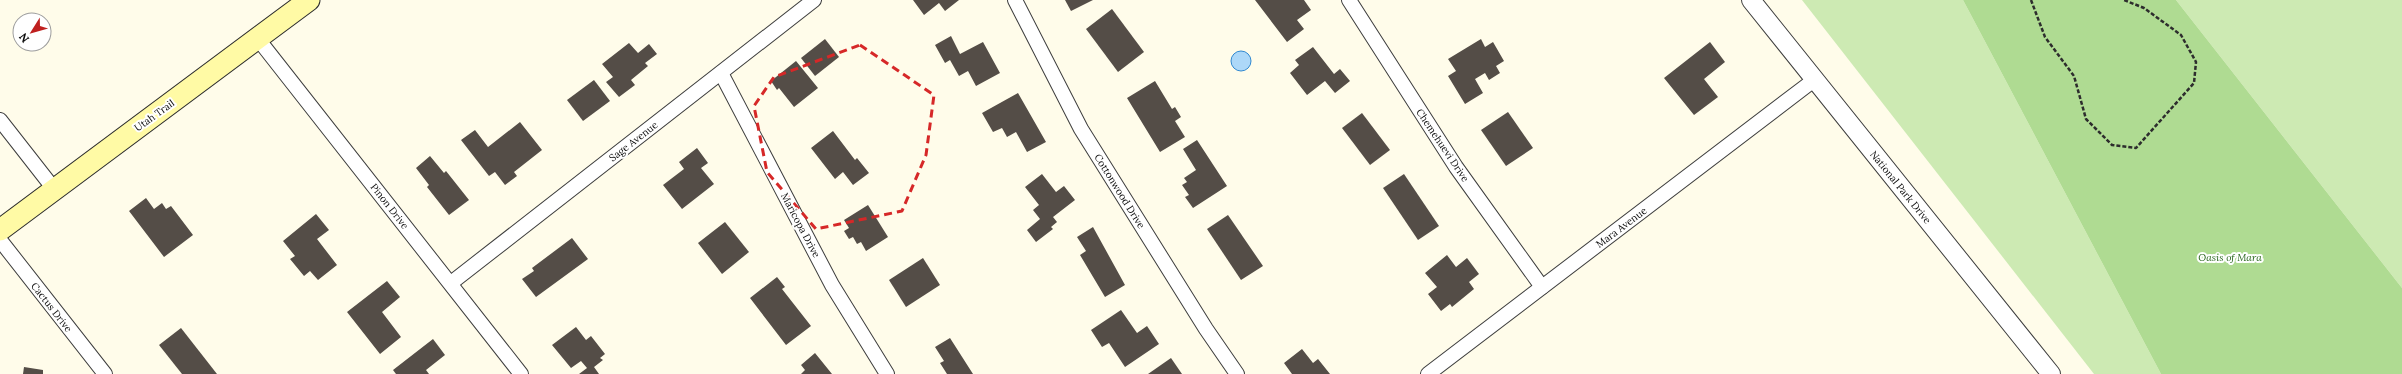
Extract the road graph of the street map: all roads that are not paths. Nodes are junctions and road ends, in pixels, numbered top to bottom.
1 (309, 0) edge
2 (814, 0) edge
3 (1014, 0) edge
4 (1349, 0) edge
5 (1751, 0) edge
6 (258, 39) junction
7 (721, 73) junction
8 (1814, 80) junction
9 (0, 120) edge
10 (54, 189) junction
11 (0, 230) edge
12 (0, 240) edge
13 (451, 283) junction
14 (1542, 287) junction
15 (105, 374) edge
16 (521, 374) edge
17 (887, 374) edge
18 (1237, 374) edge
19 (1428, 374) edge
20 (2051, 374) edge

1 - 6 main road, Utah Trail
2 - 7 street, Sage Avenue
3 - 18 street, Cottonwood Drive
4 - 14 street, Chemehuevi Drive
5 - 8 street, National Park Drive
6 - 10 main road, Utah Trail
6 - 13 street, Pinon Drive
7 - 13 street, Sage Avenue
7 - 17 street, Maricopa Drive
8 - 14 street, Mara Avenue
8 - 20 street, National Park Drive
9 - 10 street
10 - 11 main road, Utah Trail
12 - 15 street, Cactus Drive
13 - 16 street, Pinon Drive
14 - 19 street, Mara Avenue

